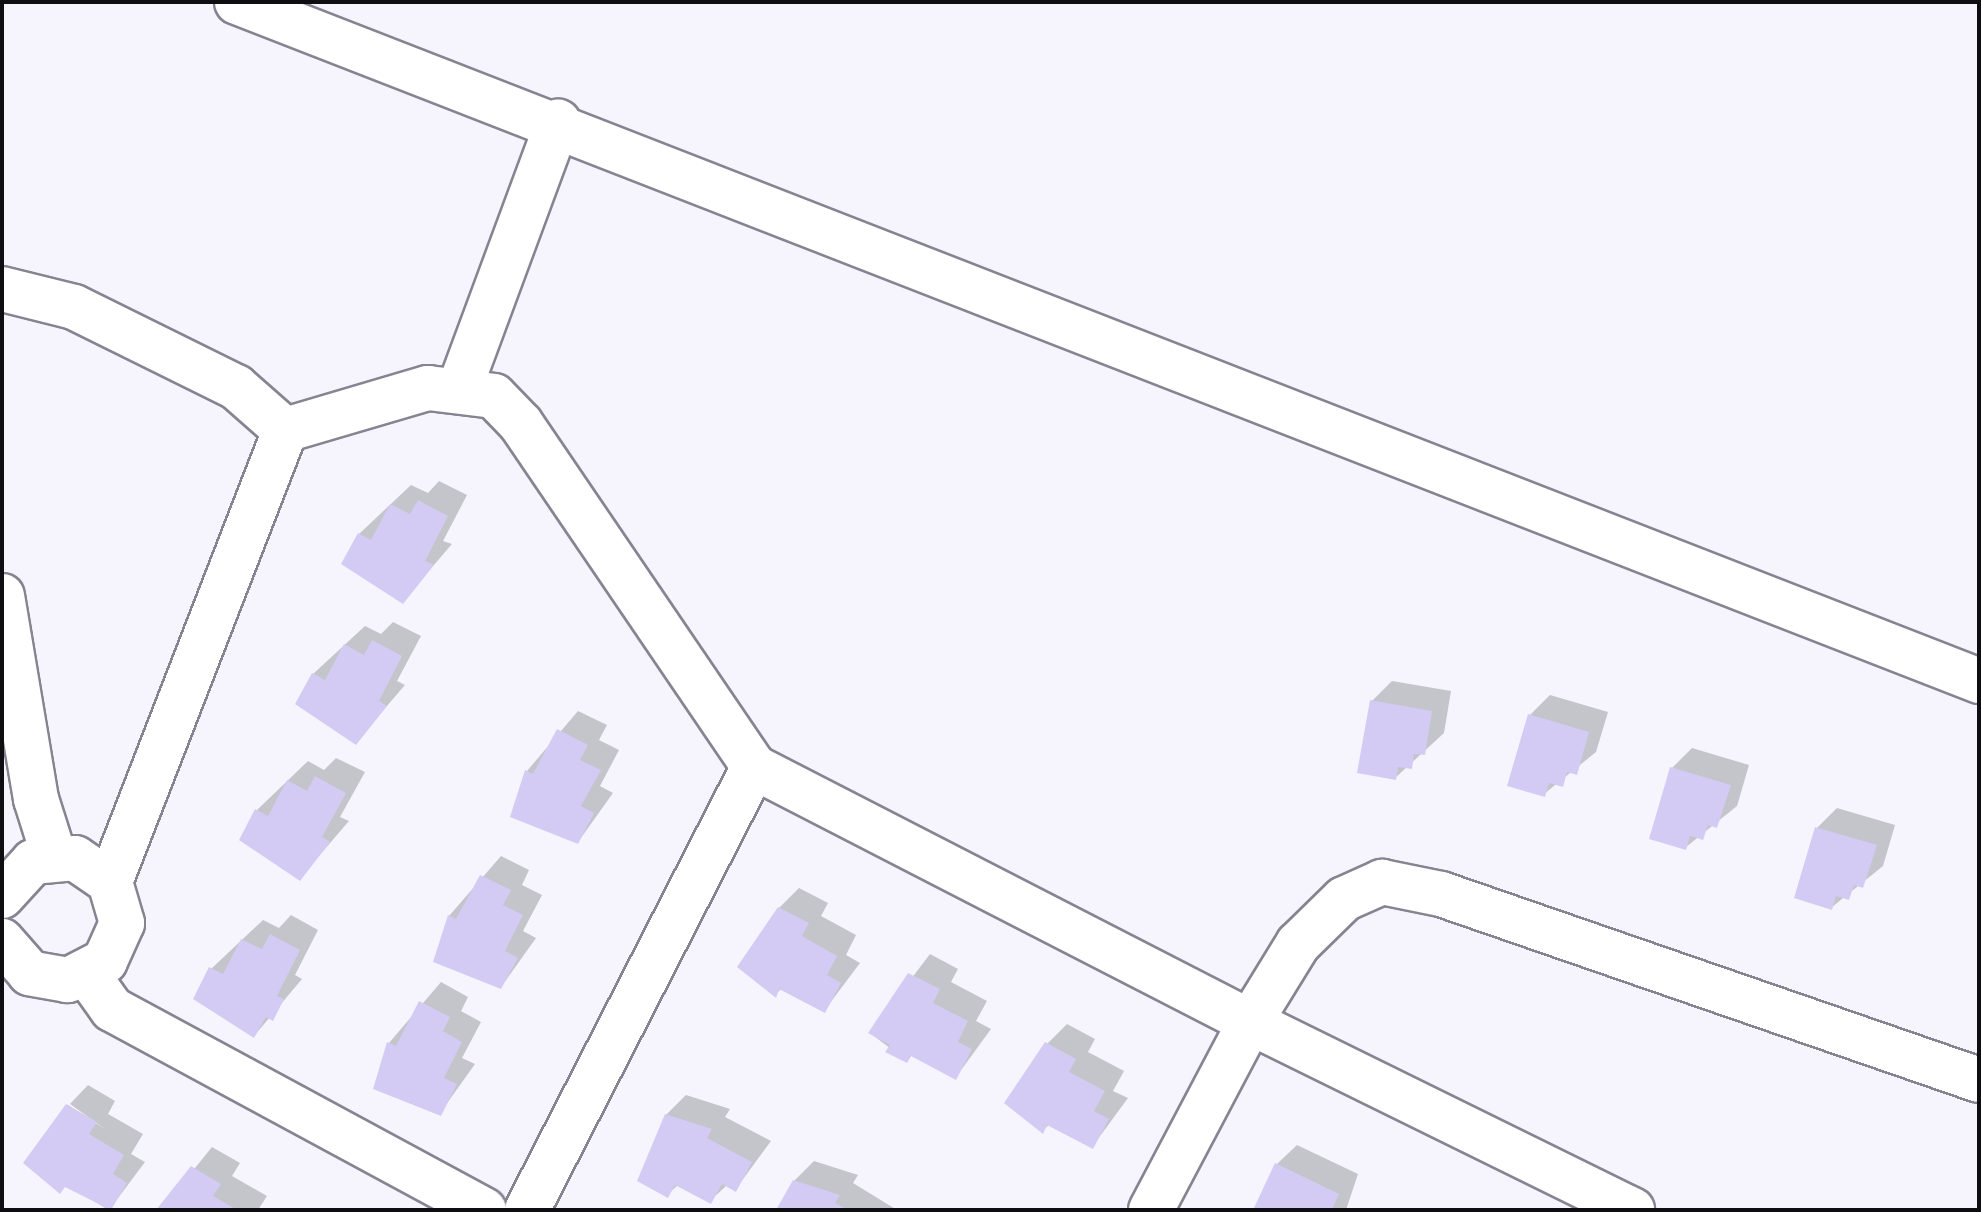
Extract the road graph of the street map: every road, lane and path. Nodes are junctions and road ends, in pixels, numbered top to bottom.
1 (237, 2) edge
2 (558, 122) junction
3 (2, 289) edge
4 (460, 387) junction
5 (285, 430) junction
6 (2, 596) edge
7 (1979, 681) edge
8 (754, 767) junction
9 (54, 856) junction
10 (110, 882) junction
11 (2, 896) edge
12 (2, 941) edge
13 (87, 974) junction
14 (1250, 1022) junction
15 (1979, 1080) edge
16 (484, 1210) edge
17 (527, 1210) edge
18 (1151, 1210) edge
19 (1632, 1210) edge

1 - 2 street
2 - 4 street
2 - 7 street
3 - 5 street
4 - 5 street
4 - 8 street
5 - 10 street
6 - 9 street
8 - 14 street
8 - 17 street
9 - 10 street
9 - 11 street
10 - 13 street
12 - 13 street
13 - 16 street
14 - 15 street
14 - 18 street
14 - 19 street

